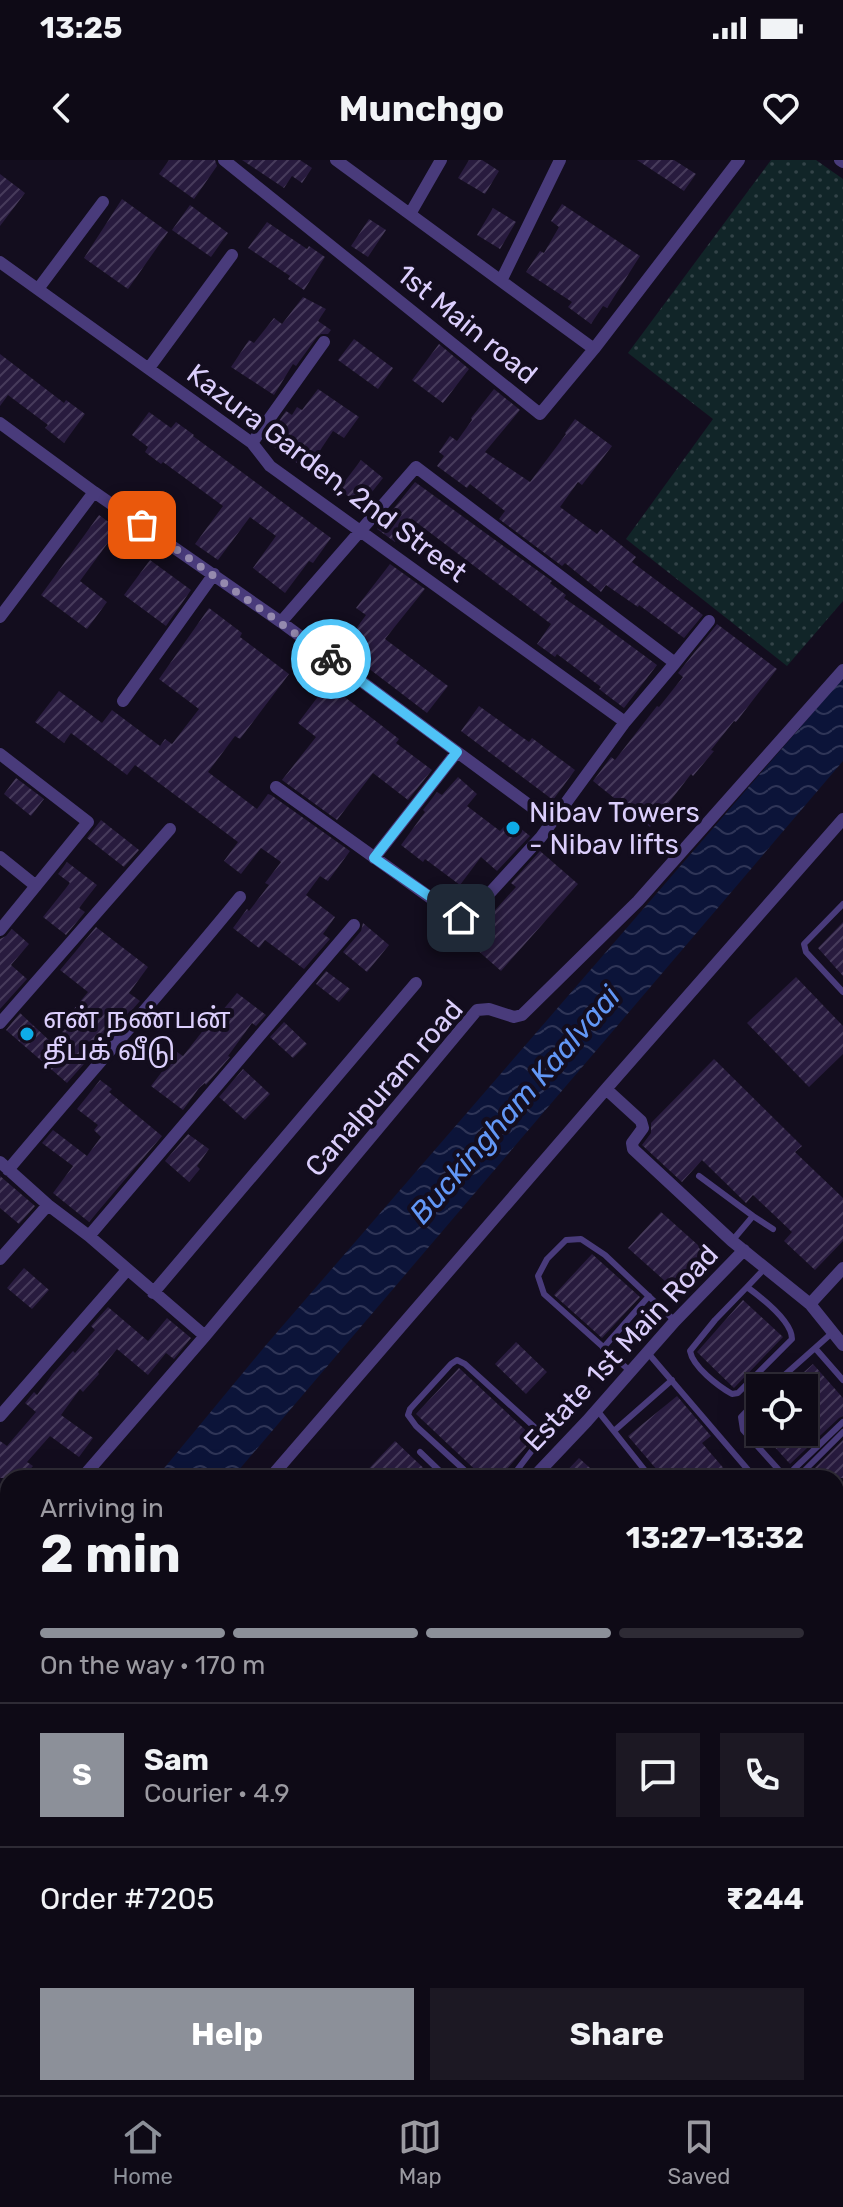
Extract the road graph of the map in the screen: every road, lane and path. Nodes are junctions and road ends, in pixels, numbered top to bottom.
1 (224, 160) edge
2 (336, 160) edge
3 (441, 160) edge
4 (560, 160) edge
5 (739, 160) edge
6 (103, 202) dead end
7 (410, 214) junction
8 (232, 255) dead end
9 (0, 262) edge
10 (501, 281) junction
11 (38, 289) junction
12 (324, 342) dead end
13 (594, 349) junction
14 (149, 368) junction
15 (0, 423) edge
16 (252, 443) junction
17 (94, 492) junction
18 (360, 532) junction
19 (214, 574) junction
20 (0, 617) edge
21 (709, 621) dead end
22 (281, 622) junction
23 (675, 663) junction
24 (843, 670) edge
25 (123, 701) dead end
26 (625, 722) junction
27 (457, 752) junction
28 (0, 754) edge
29 (276, 787) dead end
30 (843, 819) edge
31 (552, 822) junction
32 (170, 829) dead end
33 (0, 857) edge
34 (374, 858) junction
35 (36, 886) junction
36 (240, 897) dead end
37 (843, 904) edge
38 (354, 925) dead end
39 (0, 930) edge
40 (416, 983) dead end
41 (843, 992) edge
42 (0, 1023) edge
43 (606, 1089) junction
44 (4, 1166) edge
45 (699, 1176) dead end
46 (48, 1205) junction
47 (753, 1216) junction
48 (773, 1229) dead end
49 (89, 1236) junction
50 (732, 1241) junction
51 (744, 1250) junction
52 (0, 1259) edge
53 (766, 1267) junction
54 (843, 1268) edge
55 (127, 1270) junction
56 (747, 1287) junction
57 (153, 1293) junction
58 (649, 1296) junction
59 (810, 1304) junction
60 (675, 1321) junction
61 (833, 1332) junction
62 (205, 1336) junction
63 (843, 1345) edge
64 (603, 1348) junction
65 (815, 1348) junction
66 (648, 1353) junction
67 (631, 1372) junction
68 (786, 1374) edge
69 (672, 1380) junction
70 (843, 1380) edge
71 (597, 1410) junction
72 (746, 1412) edge
73 (0, 1416) edge
74 (843, 1422) edge
75 (614, 1431) junction
76 (843, 1432) edge
77 (746, 1433) edge
78 (757, 1446) edge
79 (420, 1452) dead end
80 (778, 1469) dead end
81 (794, 1469) dead end
82 (89, 1470) edge
83 (277, 1470) edge
84 (439, 1470) edge
85 (464, 1470) edge
86 (517, 1470) edge
87 (541, 1470) edge
88 (645, 1470) edge
89 (748, 1470) edge
90 (805, 1470) edge

1 - 13 street, 1st Main road
2 - 7 street
3 - 7 street
4 - 10 street
5 - 13 street, 1st Main road
6 - 11 street
7 - 10 street
8 - 14 street
9 - 11 street, Kazura Garden, 2nd Street
10 - 13 street
11 - 14 street, Kazura Garden, 2nd Street
12 - 16 street
14 - 16 street, Kazura Garden, 2nd Street
15 - 17 street
16 - 18 street, Kazura Garden, 2nd Street
17 - 19 street
17 - 20 street
18 - 22 street
18 - 23 street
18 - 26 street, Kazura Garden, 2nd Street
19 - 22 street
19 - 25 street
21 - 23 street
22 - 27 street
23 - 26 street
24 - 62 street, Canalpuram road
26 - 31 street
27 - 31 street
27 - 34 street
28 - 35 street
29 - 34 street
30 - 43 street
31 - 34 street
32 - 42 street
33 - 35 street
35 - 39 street
36 - 44 street
37 - 41 lane
38 - 49 street
40 - 57 street
43 - 50 street
43 - 83 street
44 - 46 street
45 - 47 lane
46 - 49 street
46 - 52 street
47 - 48 lane
47 - 50 lane
49 - 55 street
50 - 51 street
51 - 53 street
51 - 60 street, Estate 1st Main Road
53 - 56 lane
53 - 59 street
54 - 59 street
55 - 57 street
55 - 73 street
56 - 56 lane
57 - 62 street
58 - 60 lane
58 - 64 lane
58 - 64 lane
59 - 61 street
60 - 66 street, Estate 1st Main Road
61 - 63 street
61 - 65 lane
62 - 82 street, Canalpuram road
64 - 67 lane
65 - 68 lane
65 - 70 lane
66 - 67 street, Estate 1st Main Road
66 - 69 lane
67 - 71 street, Estate 1st Main Road
69 - 75 lane
69 - 89 lane
71 - 75 lane
71 - 87 street, Estate 1st Main Road
72 - 77 lane
74 - 81 lane
75 - 88 lane
76 - 90 lane
78 - 80 lane
79 - 84 lane
85 - 86 lane

